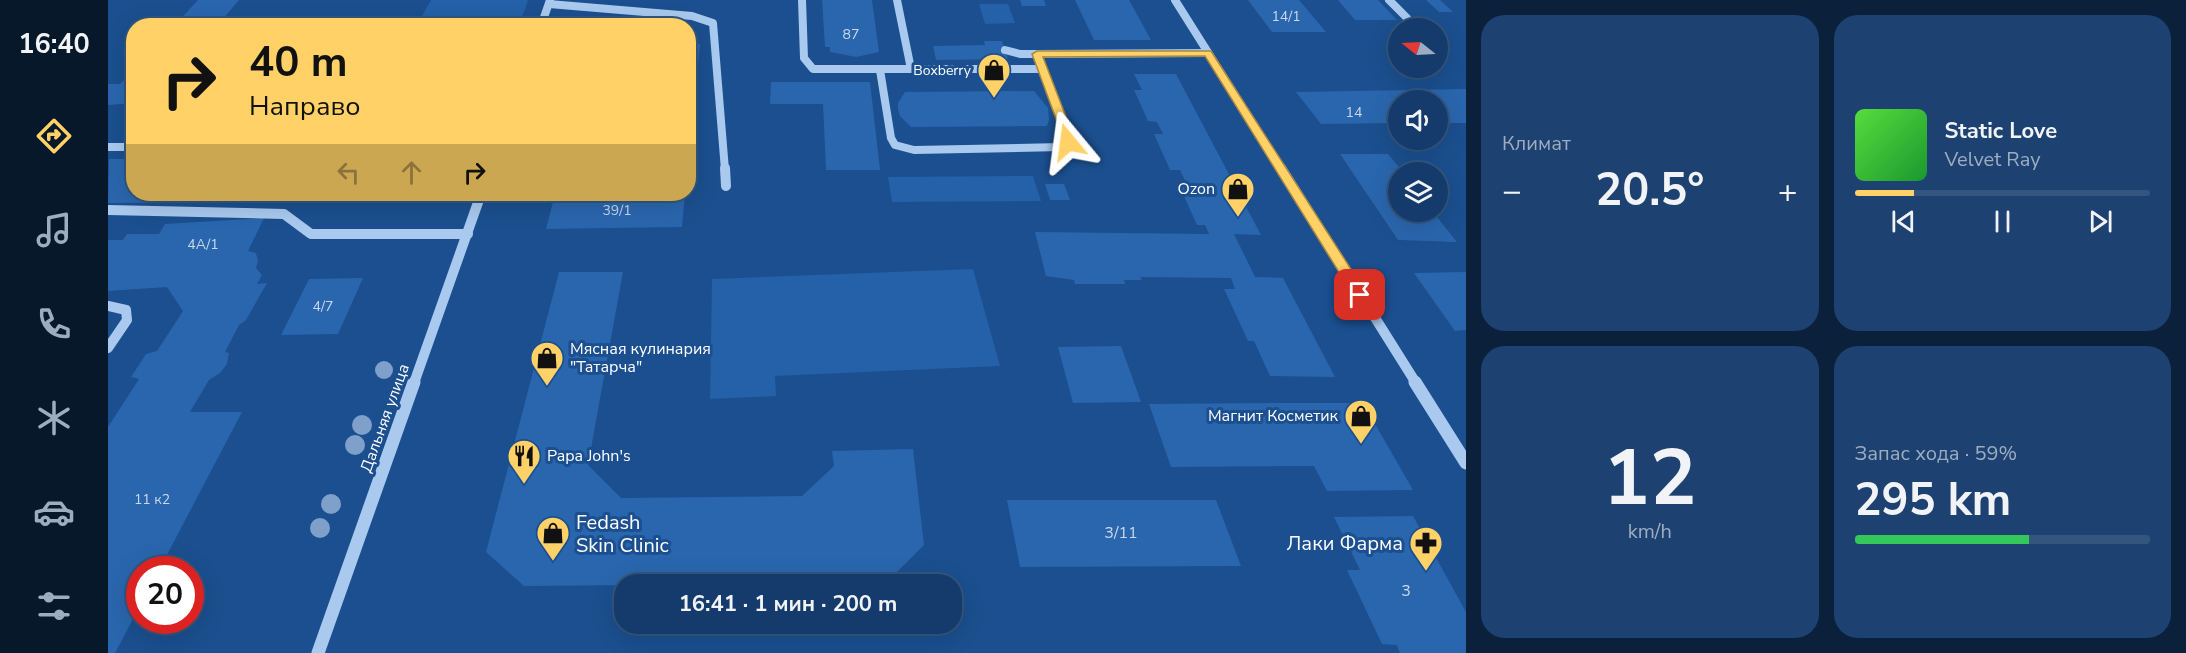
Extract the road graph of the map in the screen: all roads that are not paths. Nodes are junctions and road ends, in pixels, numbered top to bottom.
1 (802, 0) edge
2 (897, 0) edge
3 (1174, 0) edge
4 (1389, 0) edge
5 (549, 2) edge
6 (544, 18) edge
7 (1407, 18) dead end
8 (1005, 50) dead end
9 (1208, 53) junction
10 (1037, 54) junction
11 (911, 69) junction
12 (1042, 69) junction
13 (880, 70) junction
14 (108, 147) edge
15 (126, 147) edge
16 (726, 186) dead end
17 (479, 201) edge
18 (108, 210) edge
19 (468, 234) junction
20 (108, 306) edge
21 (108, 348) edge
22 (1466, 463) edge
23 (318, 653) edge

1 - 13 street
2 - 11 street
3 - 9 street
4 - 7 street
5 - 6 street
5 - 16 street
8 - 10 street
9 - 10 street
9 - 22 street
10 - 12 street
11 - 12 street
11 - 13 street
12 - 13 street
14 - 15 street
17 - 19 street, Дальняя улица
18 - 19 street
19 - 23 street, Дальняя улица
20 - 21 street

